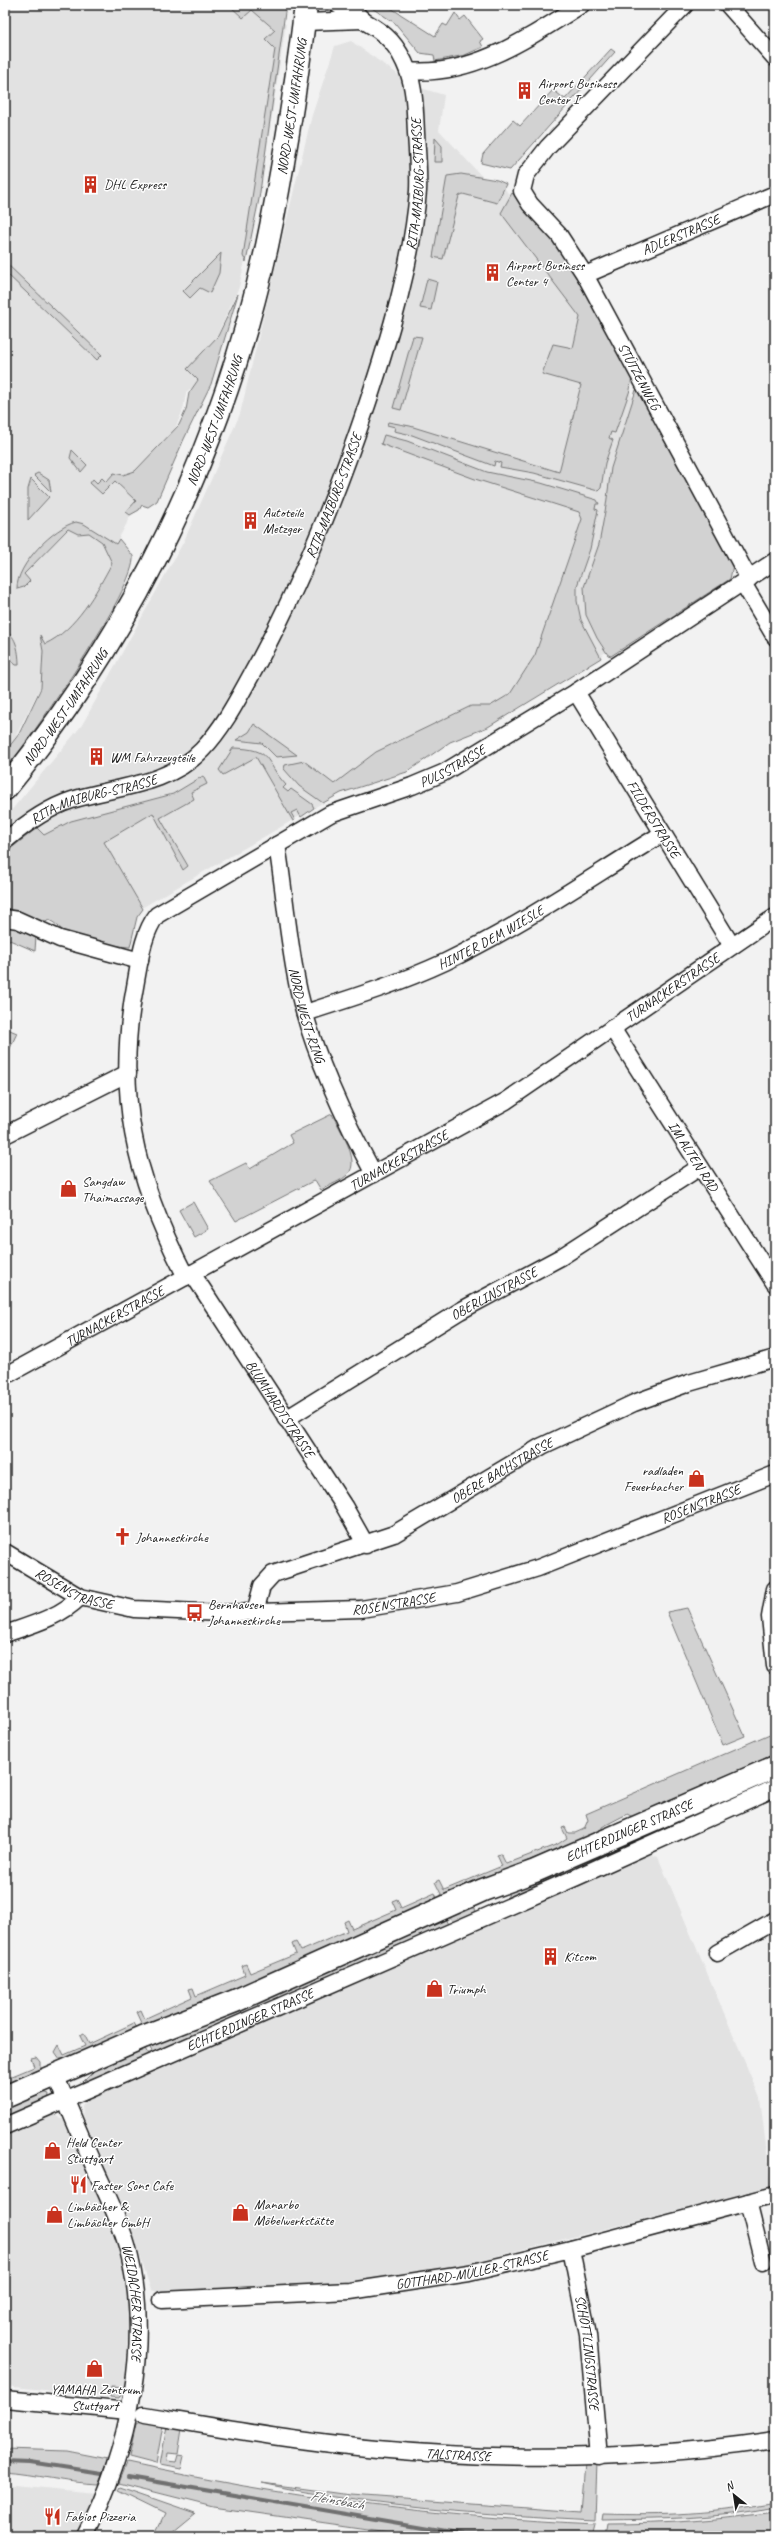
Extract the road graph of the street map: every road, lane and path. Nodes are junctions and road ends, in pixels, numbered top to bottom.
1 (338, 5) edge
2 (581, 5) edge
3 (685, 5) edge
4 (728, 5) edge
5 (305, 14) edge
6 (363, 20) junction
7 (775, 58) edge
8 (408, 70) junction
9 (775, 194) edge
10 (585, 275) junction
11 (775, 561) edge
12 (746, 581) junction
13 (775, 637) edge
14 (576, 692) junction
15 (5, 789) edge
16 (662, 834) junction
17 (5, 841) edge
18 (277, 845) junction
19 (775, 917) edge
20 (5, 918) edge
21 (732, 946) junction
22 (140, 961) junction
23 (305, 1013) junction
24 (612, 1028) junction
25 (128, 1073) junction
26 (5, 1135) edge
27 (700, 1167) junction
28 (374, 1174) junction
29 (189, 1275) junction
30 (775, 1284) edge
31 (775, 1358) edge
32 (5, 1376) edge
33 (286, 1419) junction
34 (775, 1474) edge
35 (366, 1545) junction
36 (5, 1552) edge
37 (775, 1589) edge
38 (80, 1597) junction
39 (255, 1612) junction
40 (5, 1634) edge
41 (773, 1648) edge
42 (775, 1666) edge
43 (775, 1767) edge
44 (775, 1788) edge
45 (483, 1890) junction
46 (494, 1914) junction
47 (775, 1920) edge
48 (717, 1953) dead end
49 (55, 2075) junction
50 (5, 2097) edge
51 (66, 2100) junction
52 (5, 2126) edge
53 (775, 2195) edge
54 (748, 2202) junction
55 (571, 2249) junction
56 (763, 2262) dead end
57 (162, 2300) dead end
58 (5, 2399) edge
59 (128, 2411) junction
60 (144, 2415) dead end
61 (775, 2440) edge
62 (598, 2457) junction
63 (85, 2536) edge

1 - 6 street, RITA-MAIBURG-STRASSE
2 - 8 street
3 - 10 street, STÜTZENWEG
4 - 7 street
5 - 6 street
5 - 15 main road, NORD-WEST-UMFAHRUNG
6 - 8 street, RITA-MAIBURG-STRASSE
8 - 17 street, RITA-MAIBURG-STRASSE
9 - 10 street, ADLERSTRASSE
10 - 12 street, STÜTZENWEG
11 - 12 street, PULSSTRASSE
12 - 13 street, STÜTZENWEG
12 - 14 street, PULSSTRASSE
14 - 16 street, FILDERSTRASSE
14 - 18 street, PULSSTRASSE
16 - 21 street, FILDERSTRASSE
16 - 23 street, HINTER DEM WIESLE
18 - 22 street, PULSSTRASSE
18 - 23 street, NORD-WEST-RING
19 - 21 street, TURNACKERSTRASSE
20 - 22 street
21 - 24 street, TURNACKERSTRASSE
22 - 25 street, PULSSTRASSE
23 - 28 street, NORD-WEST-RING
24 - 27 street, IM ALTEN RAD
24 - 28 street, TURNACKERSTRASSE
25 - 26 street
25 - 29 street, BLUMHARDTSTRASSE
27 - 30 street, IM ALTEN RAD
27 - 33 street, OBERLINSTRASSE
28 - 29 street, TURNACKERSTRASSE
29 - 32 street, TURNACKERSTRASSE
29 - 33 street, BLUMHARDTSTRASSE
31 - 35 street, OBERE BACHSTRASSE
33 - 35 street, BLUMHARDTSTRASSE
34 - 39 street, ROSENSTRASSE
35 - 39 street, OBERE BACHSTRASSE
36 - 38 street, ROSENSTRASSE
37 - 41 street
38 - 39 street, ROSENSTRASSE
38 - 40 street
41 - 42 street
43 - 45 main road, ECHTERDINGER STRASSE
44 - 46 street, ECHTERDINGER STRASSE
45 - 46 street
45 - 49 main road, ECHTERDINGER STRASSE
46 - 51 street, ECHTERDINGER STRASSE
47 - 48 street
49 - 50 main road, ECHTERDINGER STRASSE
49 - 51 street, WEIDACHER STRASSE
51 - 52 street, ECHTERDINGER STRASSE
51 - 59 street, WEIDACHER STRASSE
53 - 54 street, GOTTHARD-MÜLLER-STRASSE
54 - 55 street, GOTTHARD-MÜLLER-STRASSE
54 - 56 street
55 - 57 street, GOTTHARD-MÜLLER-STRASSE
55 - 62 street, SCHÖTTLINGSTRASSE
58 - 59 street
59 - 63 street, WEIDACHER STRASSE
60 - 62 street, TALSTRASSE
61 - 62 street, TALSTRASSE

